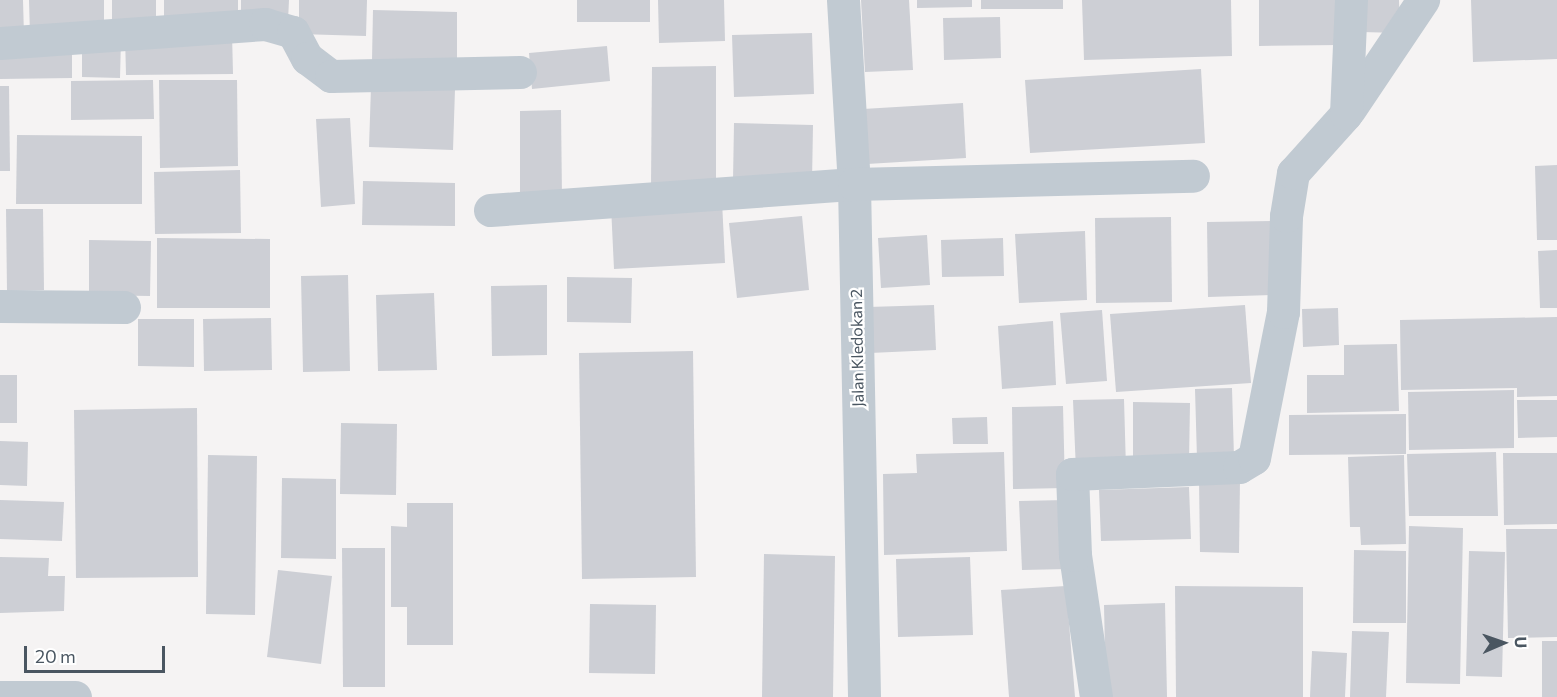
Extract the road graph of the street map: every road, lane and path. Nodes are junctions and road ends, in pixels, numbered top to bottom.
1 (843, 0) edge
2 (1351, 0) edge
3 (1423, 0) edge
4 (0, 43) edge
5 (520, 72) dead end
6 (1347, 114) junction
7 (1193, 176) dead end
8 (854, 184) junction
9 (490, 210) dead end
10 (0, 306) edge
11 (124, 307) dead end
12 (0, 696) edge
13 (75, 697) edge
14 (864, 697) edge
15 (1096, 697) edge

1 - 8 street, Jalan Kledokan 2
2 - 6 street
3 - 6 street
4 - 5 street
6 - 15 street
7 - 8 street
8 - 9 street
8 - 14 street, Jalan Kledokan 2
10 - 11 street
12 - 13 street

